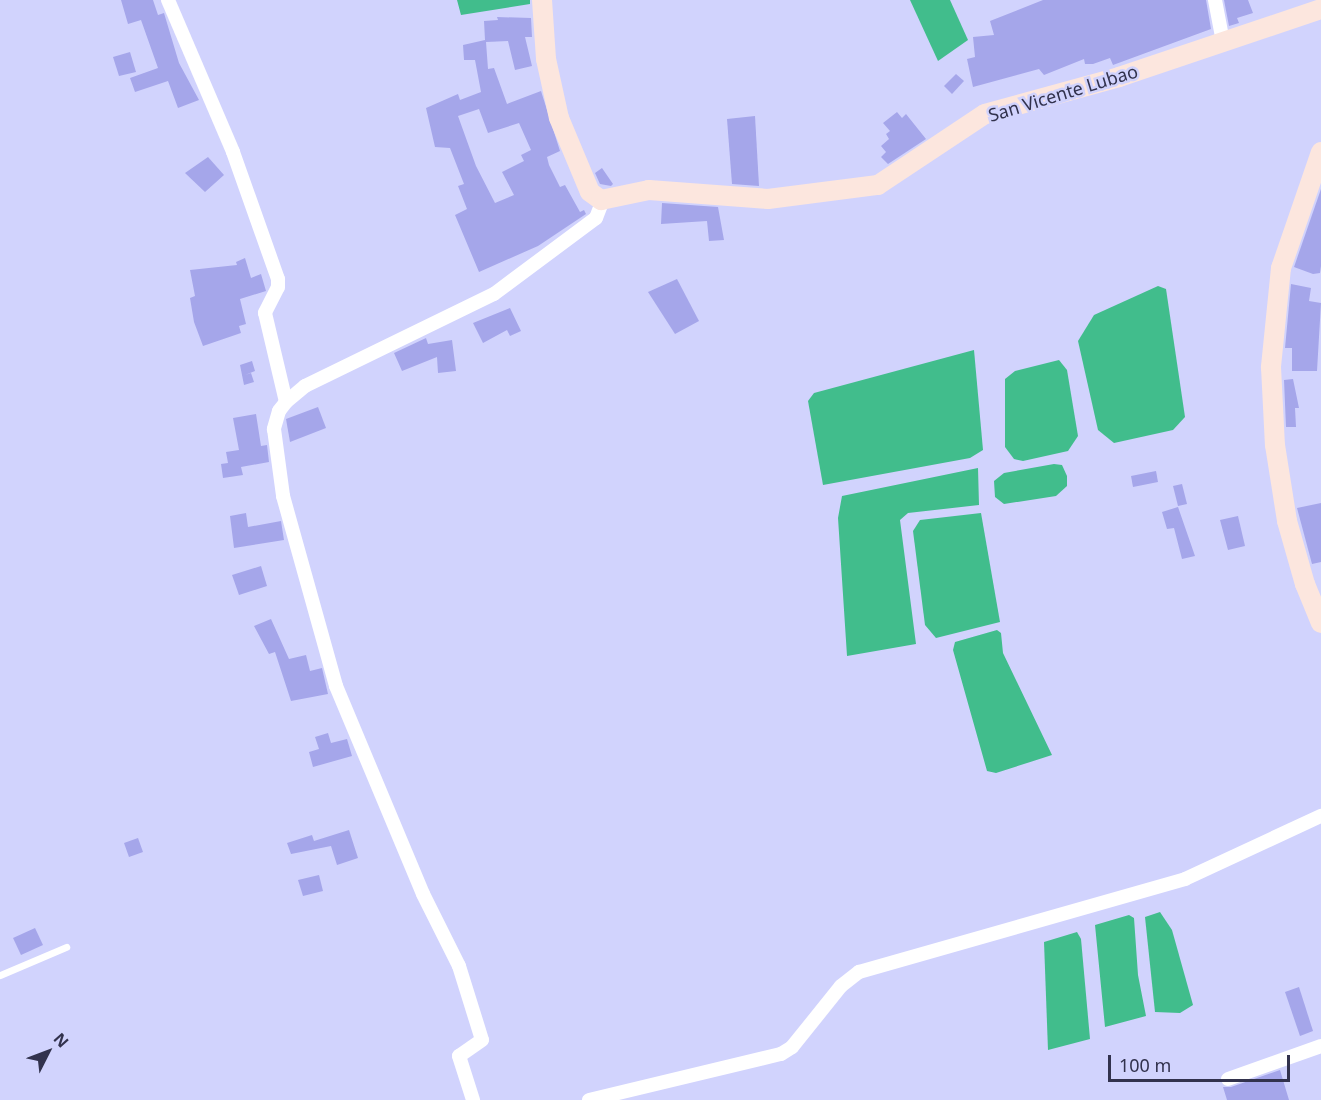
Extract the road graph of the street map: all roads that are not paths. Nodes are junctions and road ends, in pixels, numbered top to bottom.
1 (168, 0) edge
2 (542, 0) edge
3 (1215, 0) edge
4 (1321, 9) edge
5 (1223, 42) junction
6 (1321, 152) edge
7 (618, 196) junction
8 (286, 402) junction
9 (1321, 623) edge
10 (1321, 816) edge
11 (66, 947) dead end
12 (0, 975) edge
13 (1321, 1046) edge
14 (1228, 1079) dead end
15 (473, 1100) edge
16 (589, 1100) edge

1 - 8 street
2 - 7 street
3 - 5 street
4 - 5 street, San Vicente Lubao
5 - 7 street, San Vicente Lubao
6 - 9 street
7 - 8 street
8 - 15 street
10 - 16 street
11 - 12 lane
13 - 14 street

